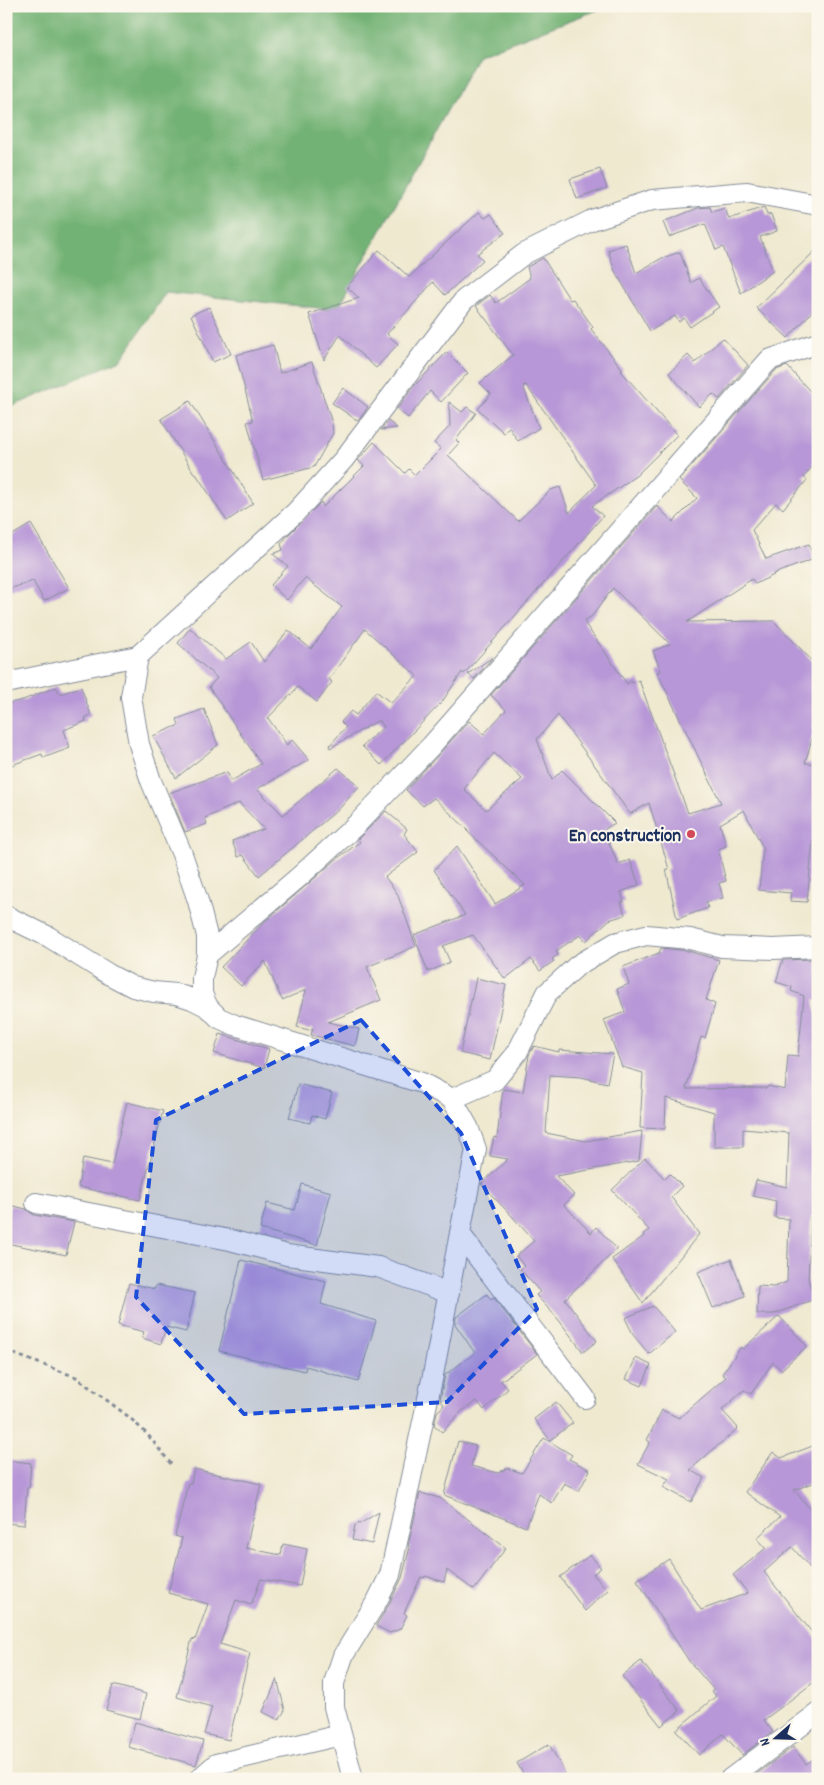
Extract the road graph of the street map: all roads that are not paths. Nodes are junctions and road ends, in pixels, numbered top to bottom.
1 (818, 204) edge
2 (818, 343) edge
3 (138, 656) junction
4 (6, 683) edge
5 (6, 916) edge
6 (818, 947) edge
7 (207, 954) junction
8 (208, 1007) junction
9 (452, 1099) junction
10 (36, 1203) dead end
11 (460, 1234) junction
12 (449, 1293) junction
13 (585, 1398) dead end
14 (818, 1713) edge
15 (341, 1735) junction
16 (199, 1779) edge
17 (353, 1779) edge
18 (730, 1779) edge

1 - 3 street
2 - 7 street
3 - 4 street
3 - 7 street
5 - 8 street
6 - 9 street
7 - 8 street
8 - 9 street
9 - 11 street
10 - 12 street
11 - 12 street
11 - 13 street
12 - 15 street
14 - 18 street
15 - 16 street
15 - 17 street

